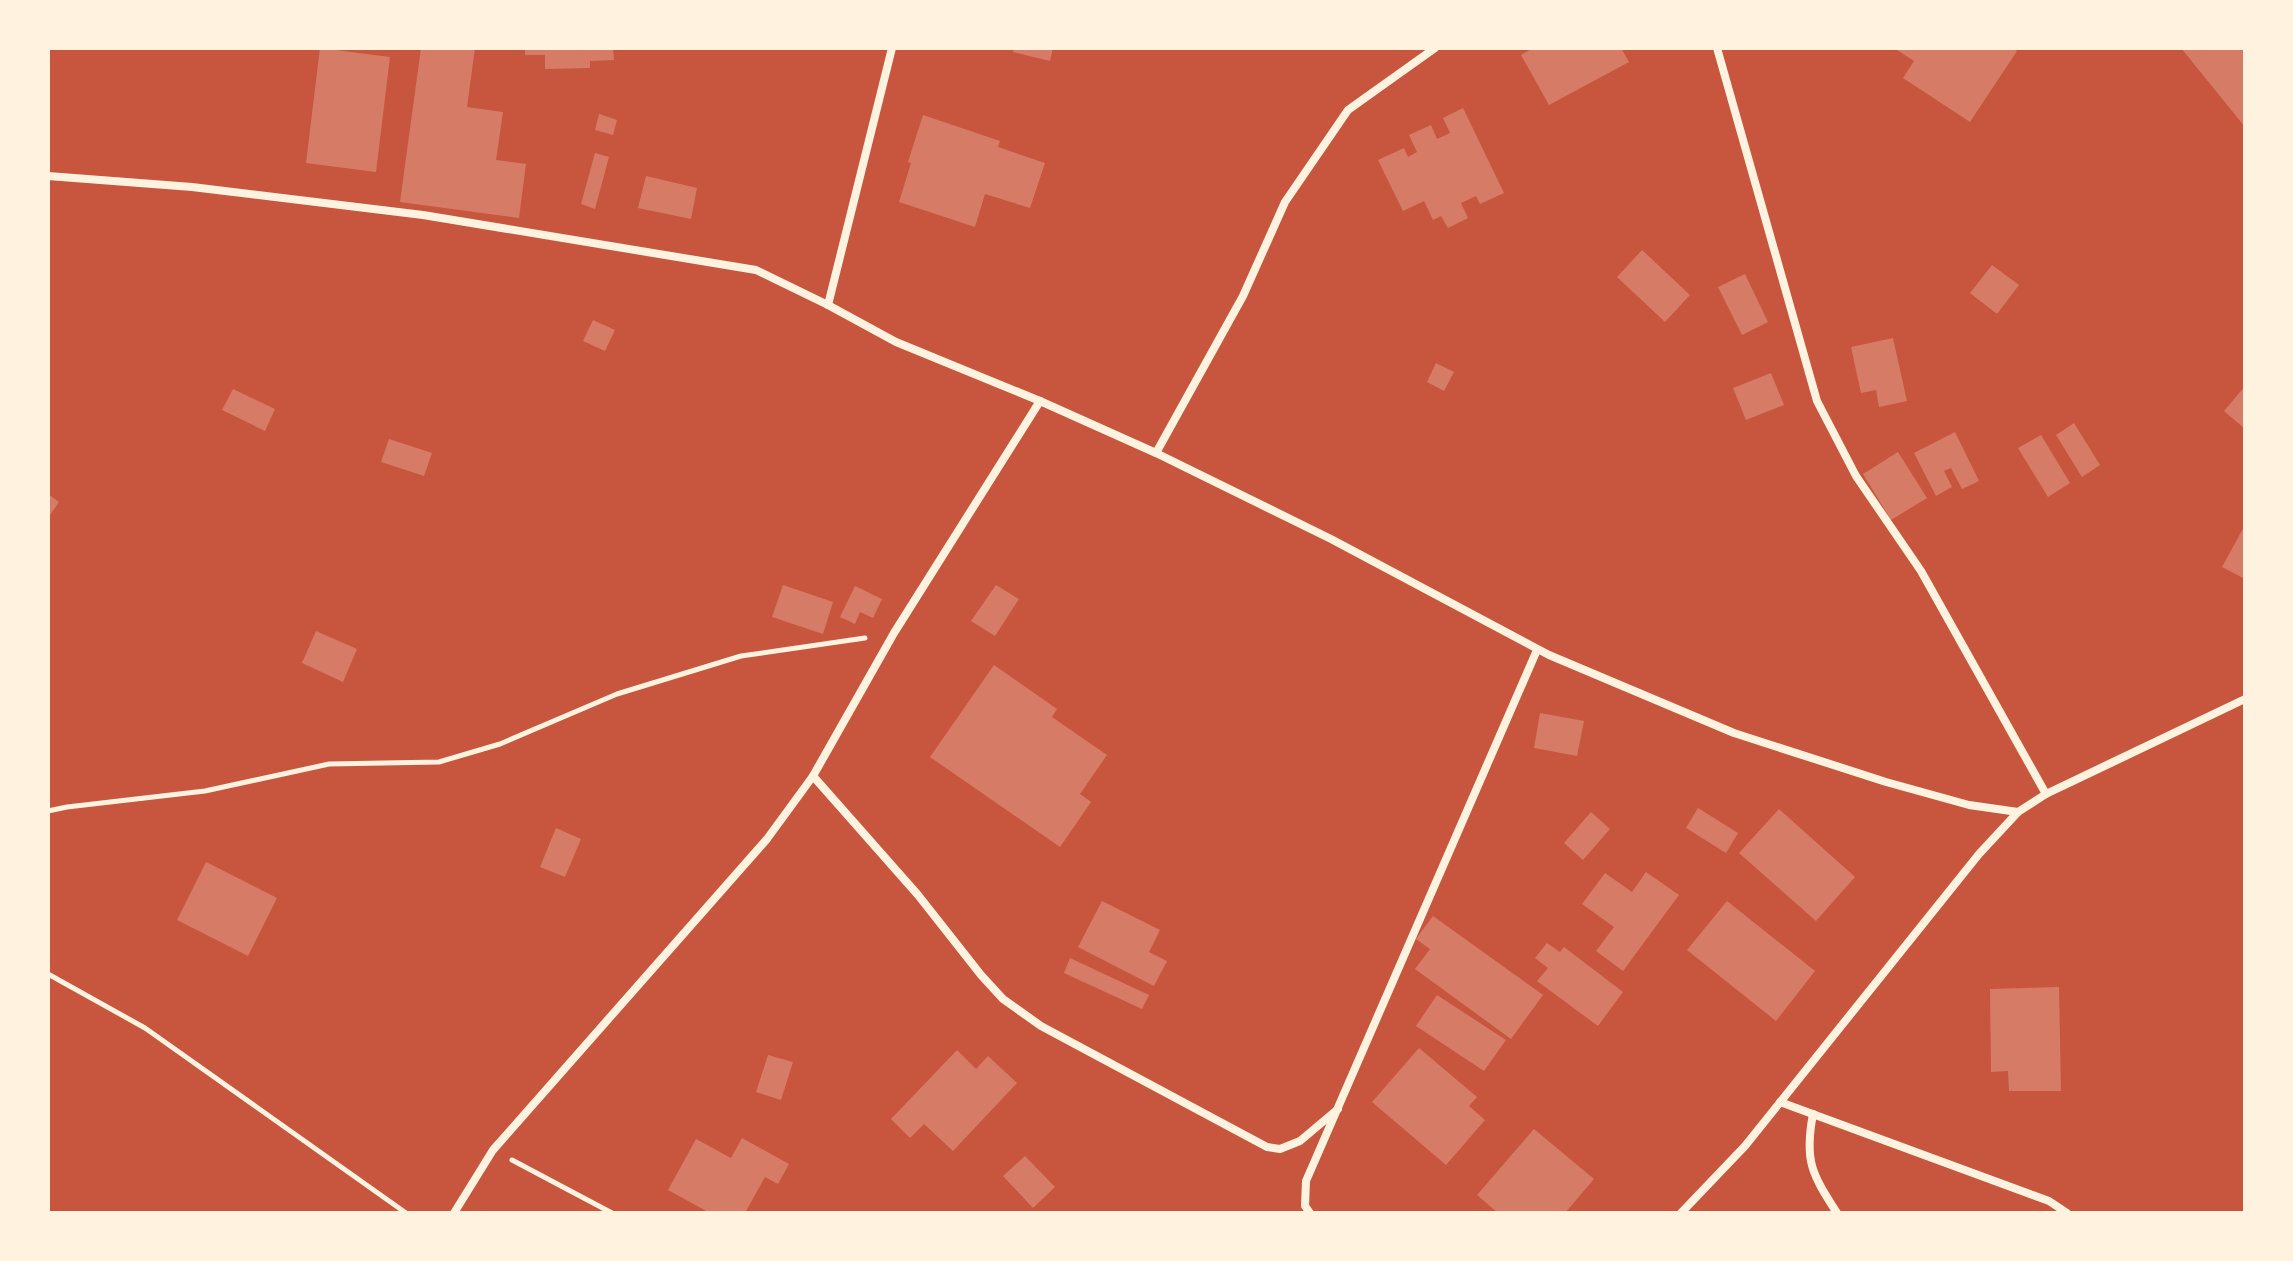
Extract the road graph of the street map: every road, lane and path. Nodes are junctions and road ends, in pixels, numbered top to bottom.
1 (892, 48) edge
2 (1435, 48) edge
3 (1717, 48) edge
4 (48, 176) edge
5 (828, 305) junction
6 (1040, 401) junction
7 (1156, 453) junction
8 (894, 633) junction
9 (1537, 650) junction
10 (2245, 699) edge
11 (813, 776) junction
12 (2046, 794) junction
13 (48, 811) edge
14 (2018, 812) junction
15 (48, 974) edge
16 (1780, 1102) junction
17 (1338, 1109) junction
18 (1813, 1114) junction
19 (493, 1150) junction
20 (406, 1213) edge
21 (454, 1213) edge
22 (612, 1213) edge
23 (1310, 1213) edge
24 (1681, 1213) edge
25 (1837, 1213) edge
26 (2067, 1213) edge

1 - 5 street
2 - 7 street
3 - 12 street
4 - 5 street
5 - 6 street
6 - 7 street
6 - 8 street
7 - 9 street
8 - 11 street
8 - 13 path
9 - 14 street
9 - 17 street
10 - 12 street
11 - 17 street
11 - 19 street
12 - 14 street
14 - 16 street
15 - 20 path
16 - 18 street
16 - 24 street
17 - 23 street
18 - 25 street
18 - 26 street
19 - 21 street
19 - 22 path

